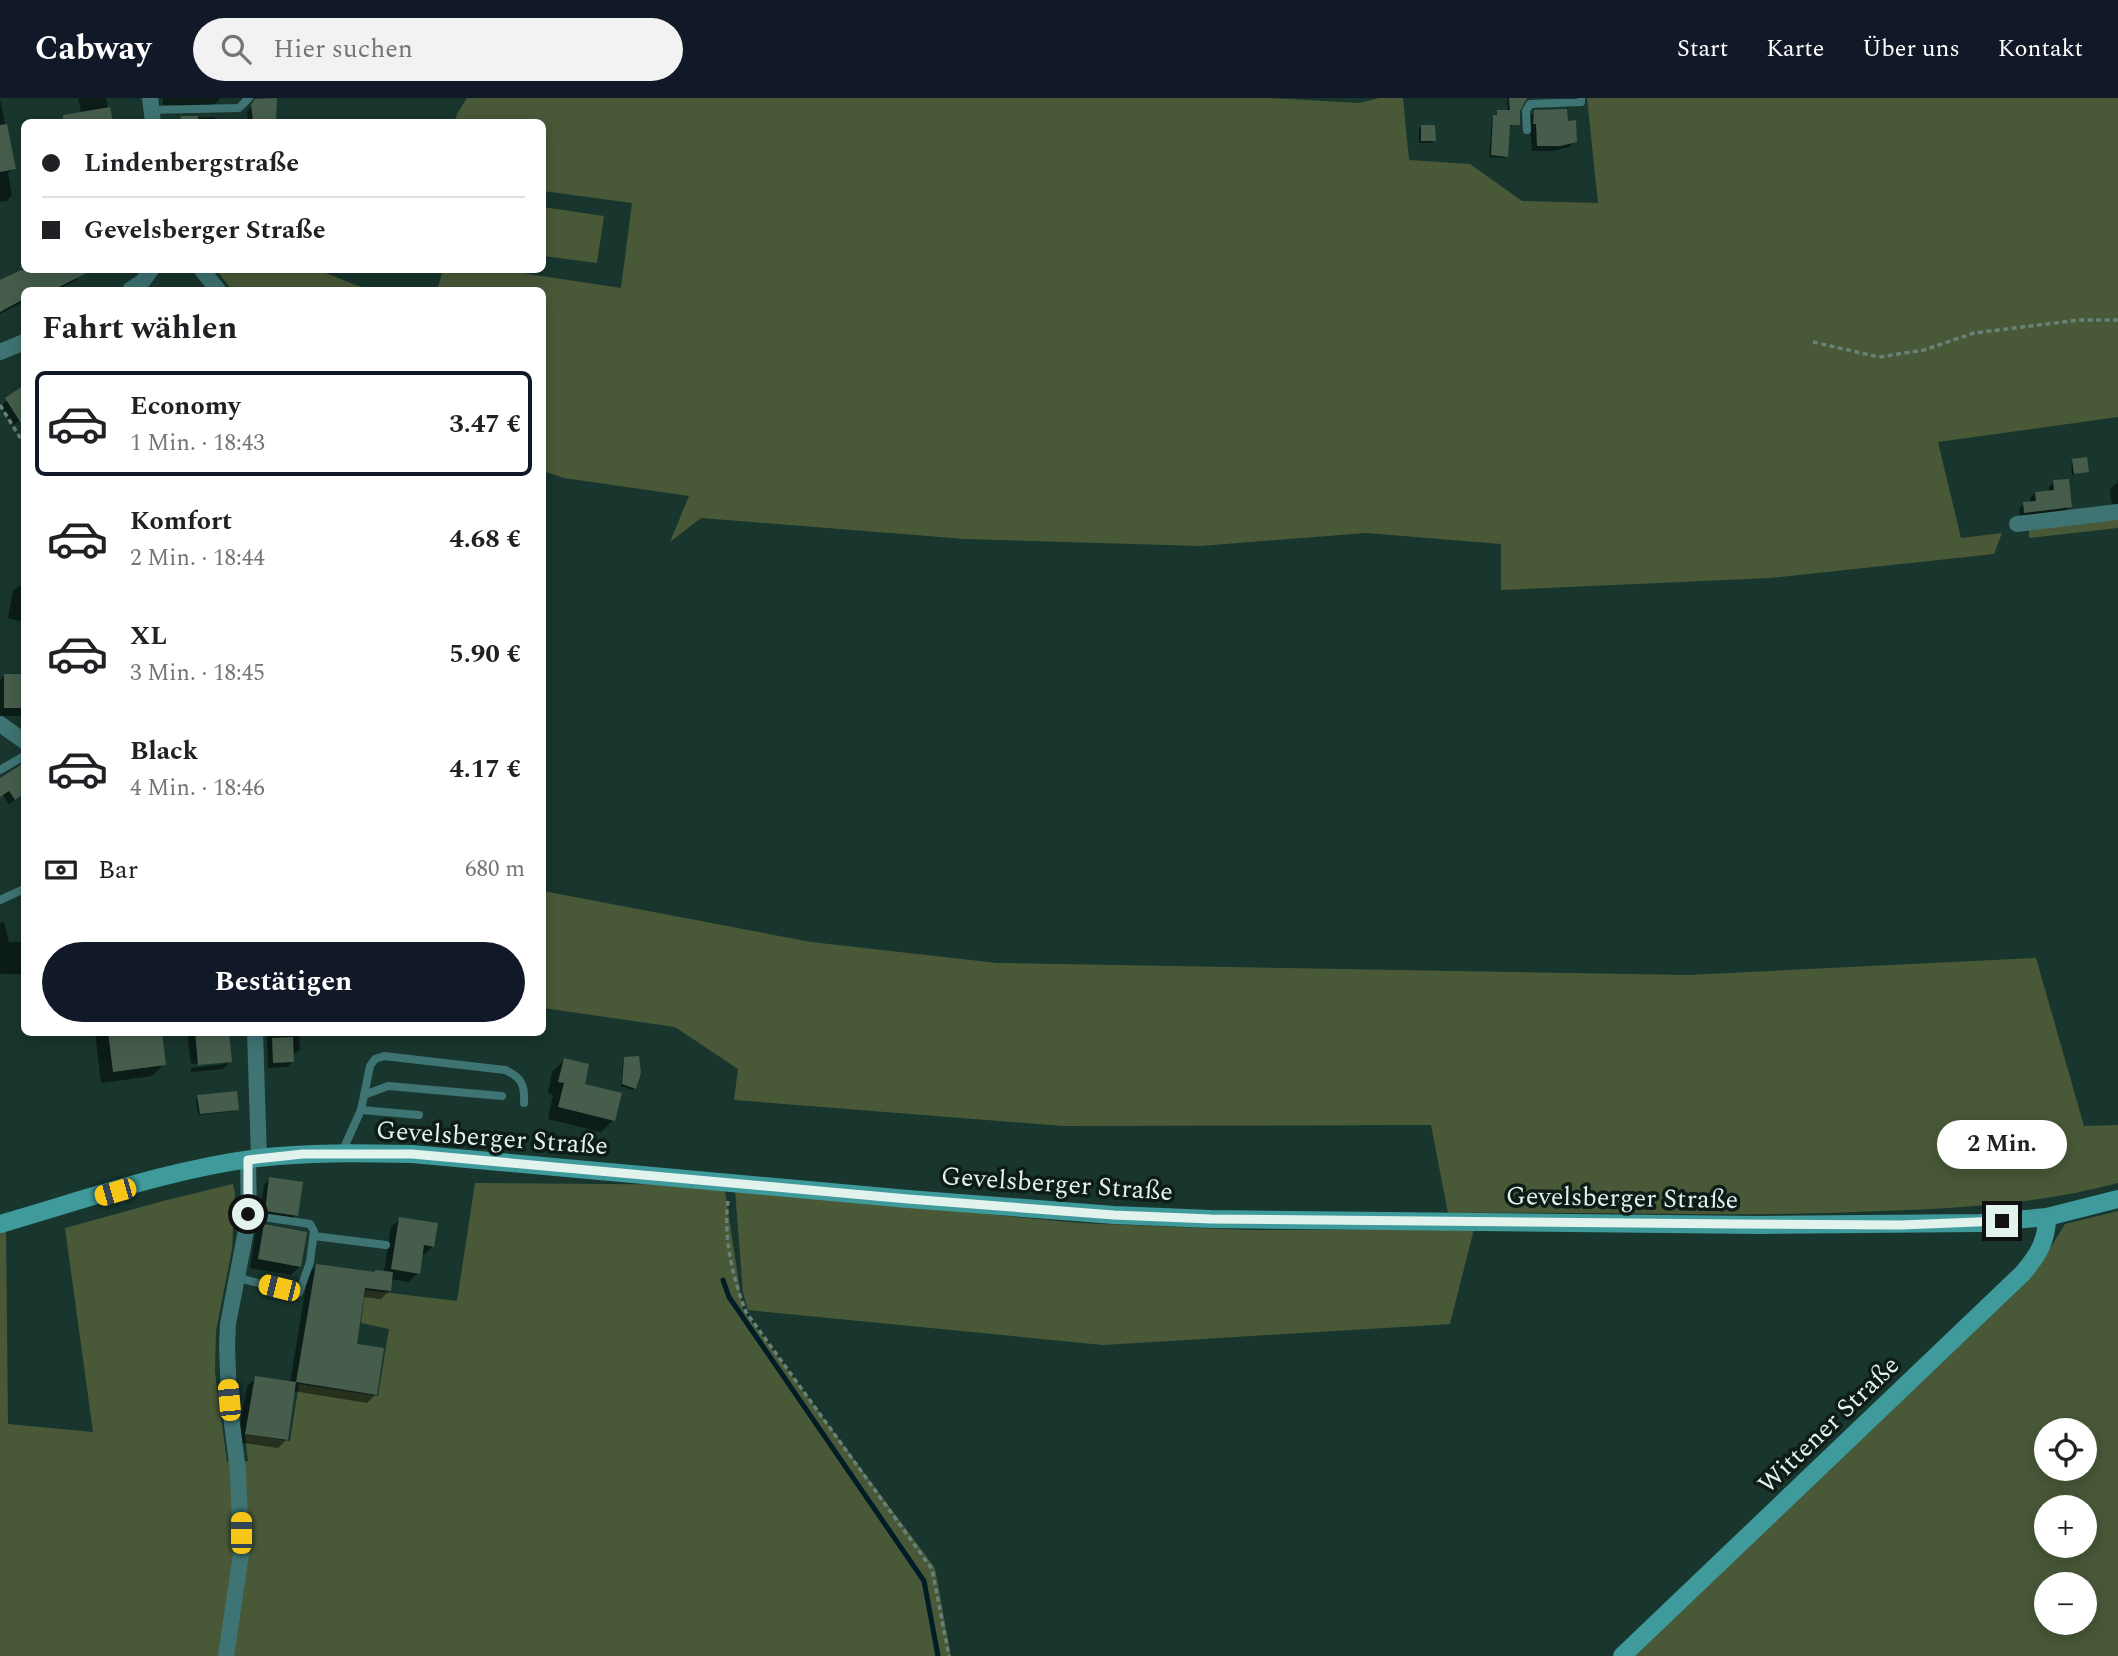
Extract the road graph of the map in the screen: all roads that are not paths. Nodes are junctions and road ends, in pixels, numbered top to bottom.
1 (249, 98) edge
2 (1581, 98) edge
3 (152, 110) edge
4 (1527, 130) dead end
5 (149, 273) edge
6 (204, 273) edge
7 (134, 287) edge
8 (216, 287) edge
9 (21, 343) edge
10 (0, 352) edge
11 (2118, 512) edge
12 (2017, 524) dead end
13 (0, 724) edge
14 (21, 739) edge
15 (21, 758) edge
16 (0, 770) edge
17 (21, 890) edge
18 (0, 900) edge
19 (255, 1036) edge
20 (364, 1095) junction
21 (502, 1096) dead end
22 (524, 1103) dead end
23 (361, 1110) junction
24 (419, 1115) dead end
25 (342, 1153) junction
26 (253, 1159) junction
27 (2118, 1199) edge
28 (248, 1214) junction
29 (2047, 1217) junction
30 (0, 1224) edge
31 (314, 1236) junction
32 (386, 1245) dead end
33 (238, 1278) junction
34 (226, 1656) edge
35 (1622, 1656) edge

1 - 3 lane
2 - 4 lane
5 - 7 street
6 - 8 street
9 - 10 street
11 - 12 street
13 - 14 street
15 - 16 lane
17 - 18 lane
19 - 26 street
20 - 21 lane
20 - 22 lane
20 - 23 lane
23 - 24 lane
23 - 25 lane
25 - 26 main road, Gevelsberger Straße
25 - 29 main road, Gevelsberger Straße
26 - 28 street
26 - 30 main road, Gevelsberger Straße
27 - 29 main road, Gevelsberger Straße
28 - 31 lane
28 - 33 street
29 - 35 main road, Wittener Straße
31 - 32 lane
31 - 33 lane
33 - 34 street

